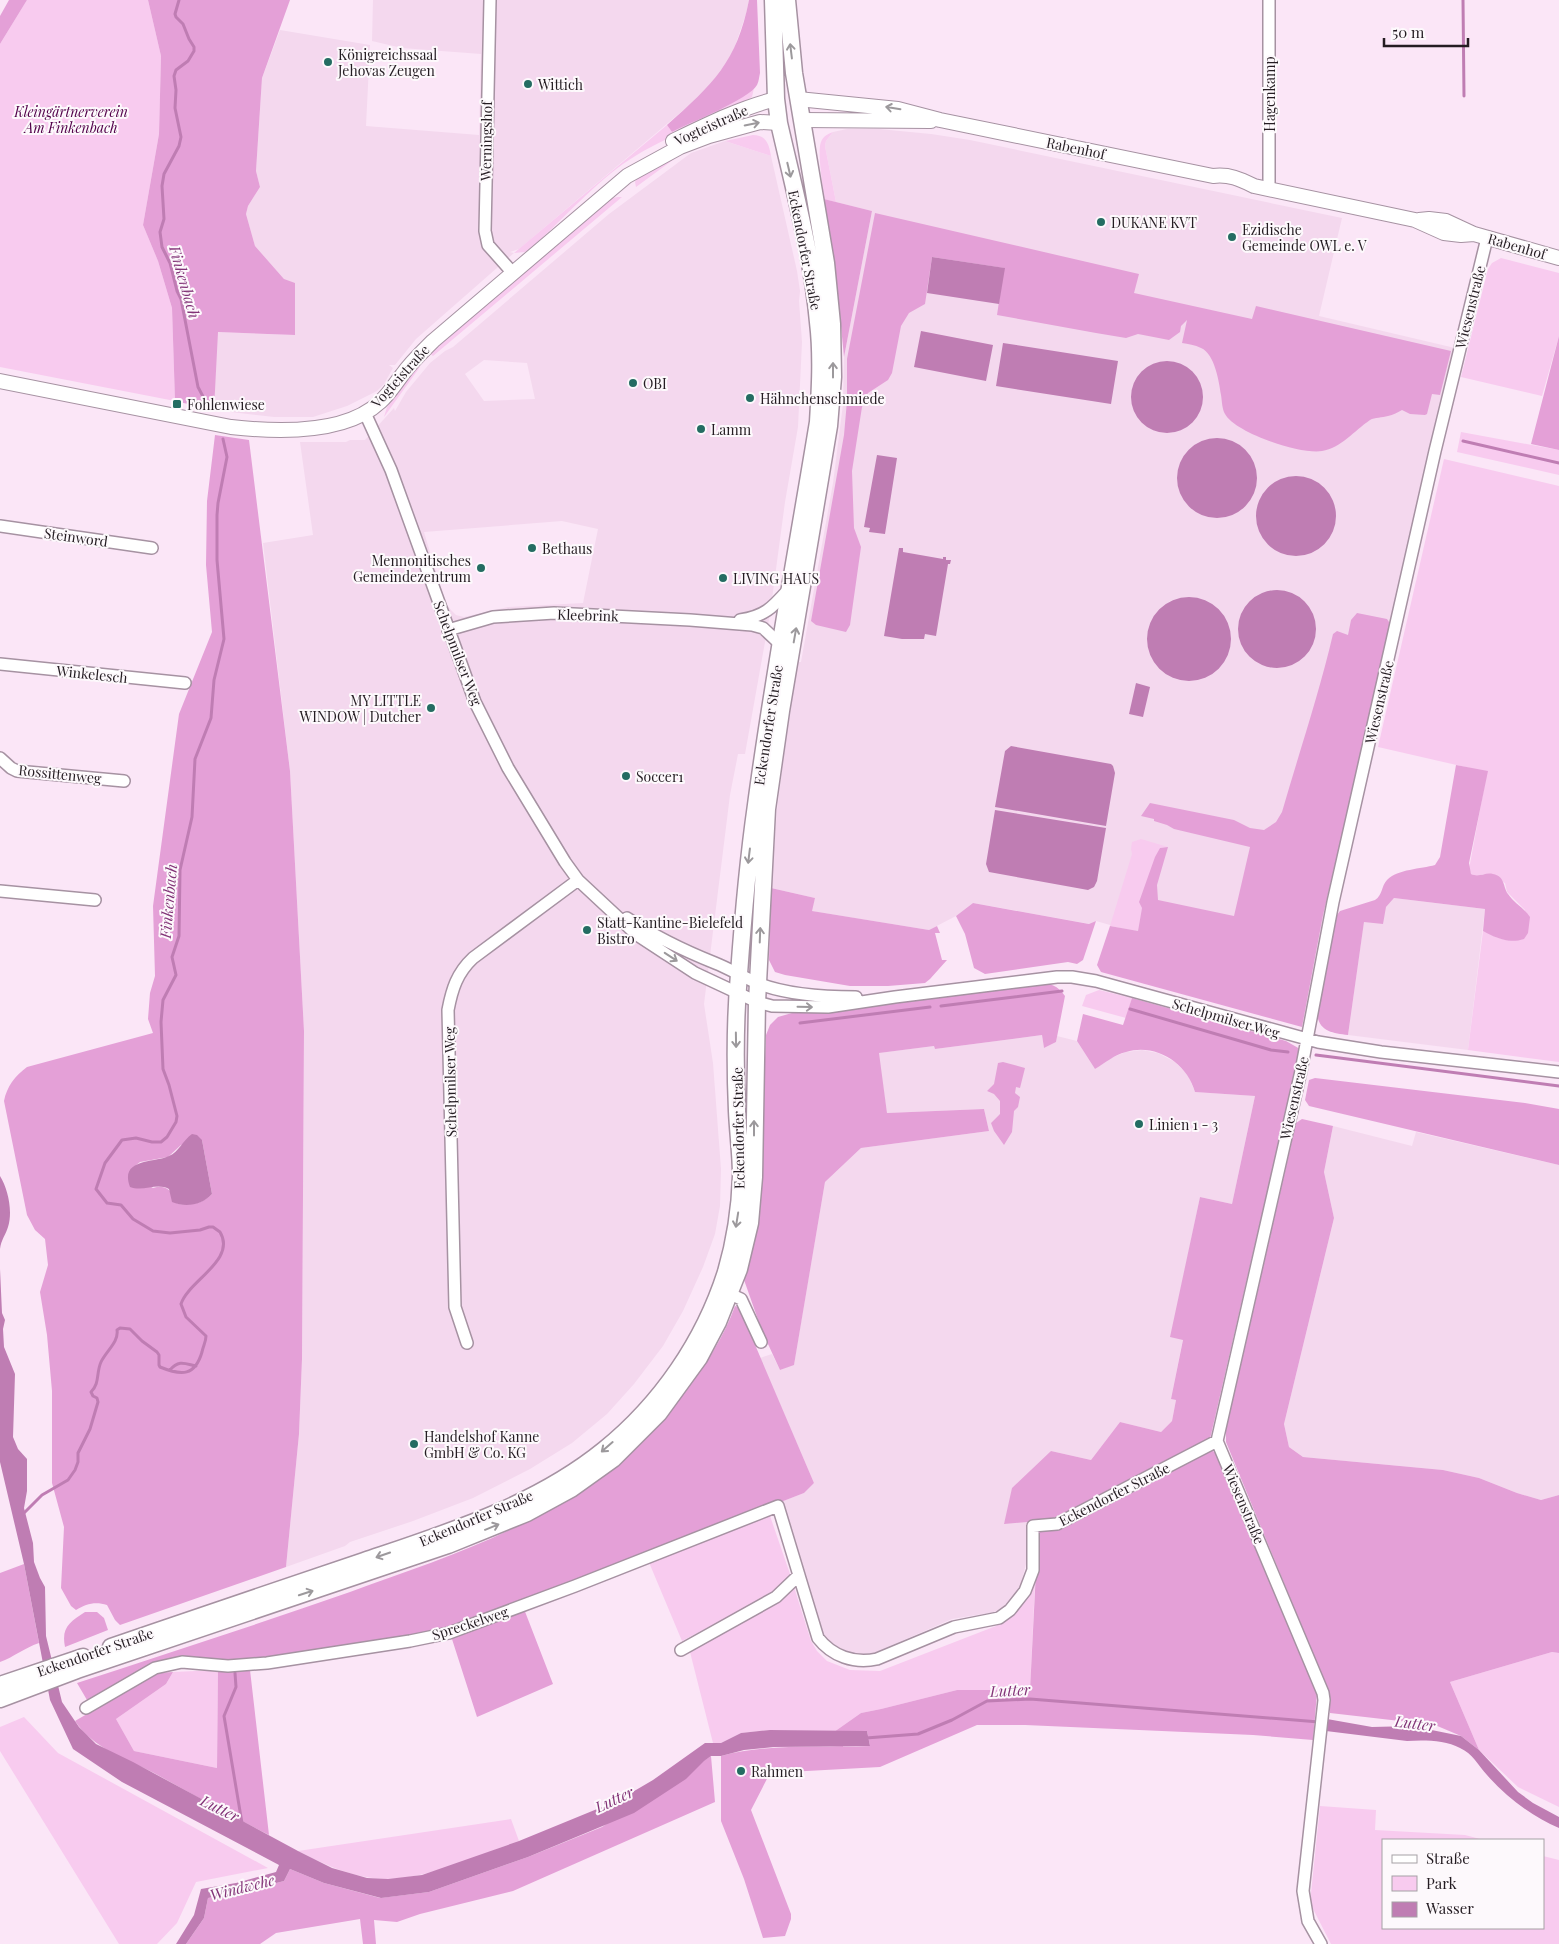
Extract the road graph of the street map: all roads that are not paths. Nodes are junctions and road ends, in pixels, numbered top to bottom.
1 (490, 0) edge
2 (773, 0) edge
3 (787, 0) edge
4 (1270, 0) edge
5 (776, 99) junction
6 (798, 99) junction
7 (802, 120) junction
8 (940, 120) junction
9 (778, 123) junction
10 (627, 176) junction
11 (1269, 189) junction
12 (1481, 236) junction
13 (1559, 258) edge
14 (512, 272) junction
15 (1, 384) edge
16 (365, 413) junction
17 (0, 526) edge
18 (152, 548) dead end
19 (790, 589) junction
20 (730, 622) junction
21 (448, 630) junction
22 (780, 644) junction
23 (0, 664) edge
24 (185, 683) dead end
25 (0, 758) edge
26 (124, 781) dead end
27 (578, 880) junction
28 (0, 891) edge
29 (592, 894) junction
30 (95, 900) dead end
31 (739, 974) junction
32 (758, 984) junction
33 (737, 992) junction
34 (895, 996) junction
35 (757, 1002) junction
36 (1307, 1040) junction
37 (1559, 1072) edge
38 (730, 1294) junction
39 (761, 1342) dead end
40 (467, 1343) dead end
41 (1217, 1441) junction
42 (798, 1575) junction
43 (681, 1650) dead end
44 (76, 1665) junction
45 (0, 1685) edge
46 (18, 1685) junction
47 (0, 1699) edge
48 (86, 1708) dead end
49 (1321, 1944) edge

1 - 14 street, Werningshof
2 - 5 main road, Eckendorfer Straße
6 -> 3 main road, Eckendorfer Straße
4 - 11 street, Hagenkamp
5 - 6 main road
5 - 9 main road, Eckendorfer Straße
5 - 10 street, Vogteistraße
6 - 7 main road, Eckendorfer Straße
8 -> 6 street, Rabenhof
7 - 8 street, Rabenhof
7 - 9 main road
32 -> 7 main road, Eckendorfer Straße
8 - 11 street, Rabenhof
10 -> 9 street, Vogteistraße
9 -> 19 main road, Eckendorfer Straße
10 - 14 street, Vogteistraße
11 - 12 street, Rabenhof
12 - 13 street, Rabenhof
12 - 36 street, Wiesenstraße
14 - 16 street, Vogteistraße
15 - 16 street, Vogteistraße
16 - 21 street, Schelpmilser Weg
17 - 18 street, Steinword
19 - 20 street, Kleebrink
19 - 22 main road, Eckendorfer Straße
20 - 21 street, Kleebrink
20 - 22 street, Kleebrink
21 - 27 street, Schelpmilser Weg
22 -> 31 main road, Eckendorfer Straße
23 - 24 street, Winkelesch
25 - 26 street, Rossittenweg
27 - 29 street, Schelpmilser Weg
27 - 40 street, Schelpmilser Weg
28 - 30 street
29 - 31 street, Schelpmilser Weg
29 -> 33 street, Schelpmilser Weg
31 - 32 street, Schelpmilser Weg
31 - 33 main road, Eckendorfer Straße
32 - 34 street, Schelpmilser Weg
32 - 35 main road, Eckendorfer Straße
33 - 35 street, Schelpmilser Weg
33 -> 44 main road, Eckendorfer Straße
35 -> 34 street, Schelpmilser Weg
34 - 36 street, Schelpmilser Weg
38 -> 35 main road, Eckendorfer Straße
36 - 37 street, Schelpmilser Weg
36 - 41 street, Wiesenstraße
38 - 39 street
44 -> 38 main road, Eckendorfer Straße
41 - 42 street, Eckendorfer Straße
41 - 49 street, Wiesenstraße
42 - 43 street
42 - 48 street, Spreckelweg
44 - 46 main road, Eckendorfer Straße
45 - 46 main road, Eckendorfer Straße
46 - 47 main road, Eckendorfer Straße

